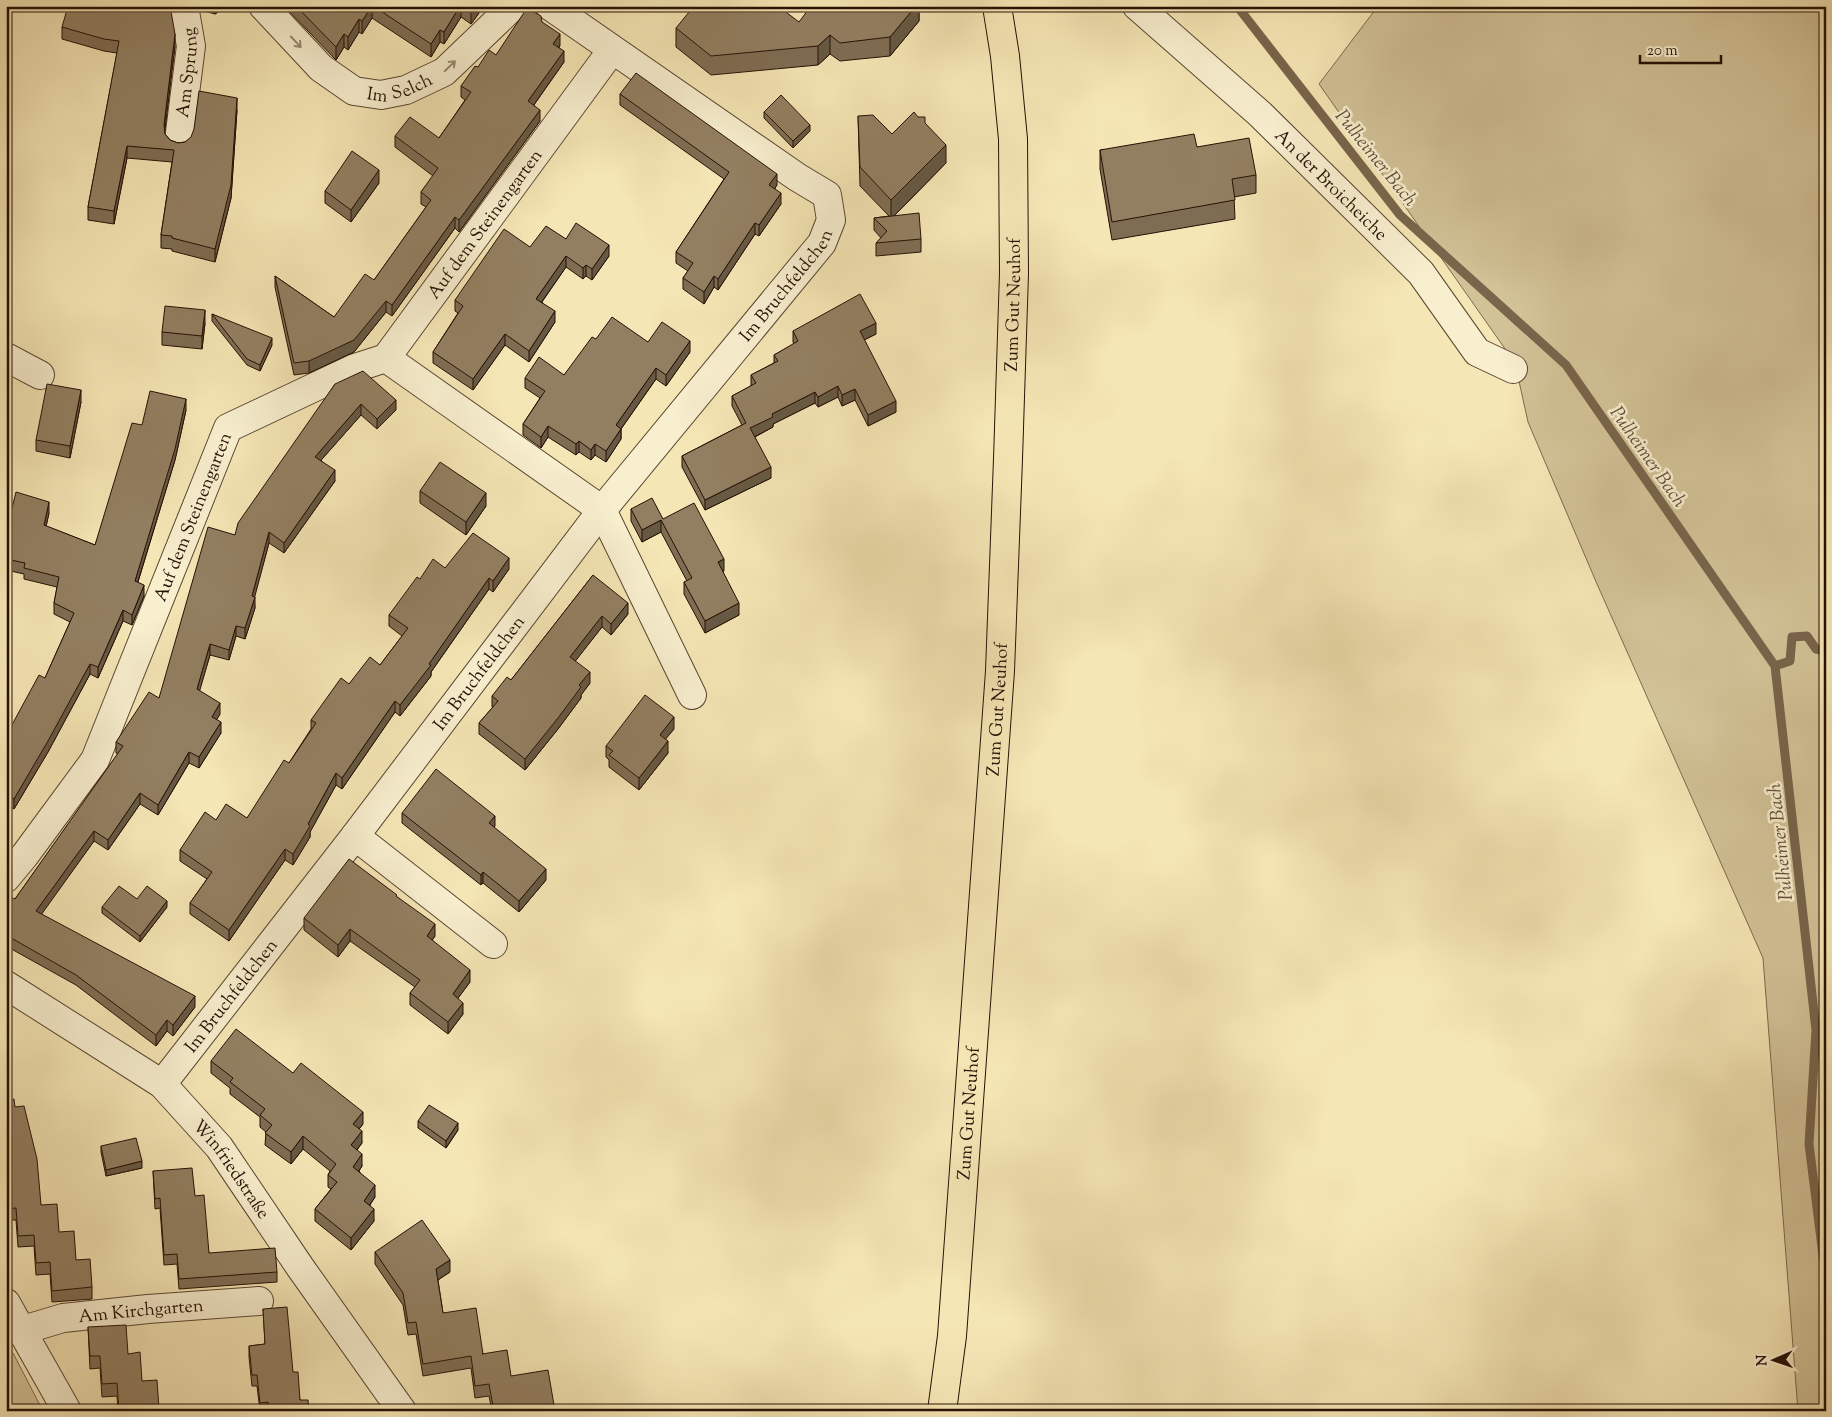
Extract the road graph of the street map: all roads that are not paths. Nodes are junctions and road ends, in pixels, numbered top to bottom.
1 (184, 6) edge
2 (263, 6) edge
3 (512, 6) edge
4 (550, 6) edge
5 (997, 6) edge
6 (1137, 6) edge
7 (612, 50) junction
8 (178, 140) dead end
9 (6, 357) edge
10 (386, 358) junction
11 (1513, 369) dead end
12 (40, 375) dead end
13 (602, 510) junction
14 (692, 695) dead end
15 (355, 836) junction
16 (6, 878) edge
17 (493, 944) dead end
18 (6, 985) edge
19 (162, 1084) junction
20 (260, 1301) dead end
21 (6, 1303) edge
22 (23, 1330) junction
23 (67, 1411) edge
24 (402, 1411) edge
25 (942, 1411) edge

1 - 8 street, Am Sprung
2 -> 3 street, Im Selch
4 - 7 street, Im Bruchfeldchen
5 - 25 main road, Zum Gut Neuhof
6 - 11 street, An der Broicheiche
7 - 10 street, Auf dem Steinengarten
7 - 13 street, Im Bruchfeldchen
9 - 12 street
10 - 13 street
10 - 16 street, Auf dem Steinengarten
13 - 14 street
13 - 15 street, Im Bruchfeldchen
15 - 17 street
15 - 19 street, Im Bruchfeldchen
18 - 19 street, Winfriedstraße
19 - 24 street, Winfriedstraße
20 - 22 street, Am Kirchgarten
21 - 22 street
22 - 23 street

